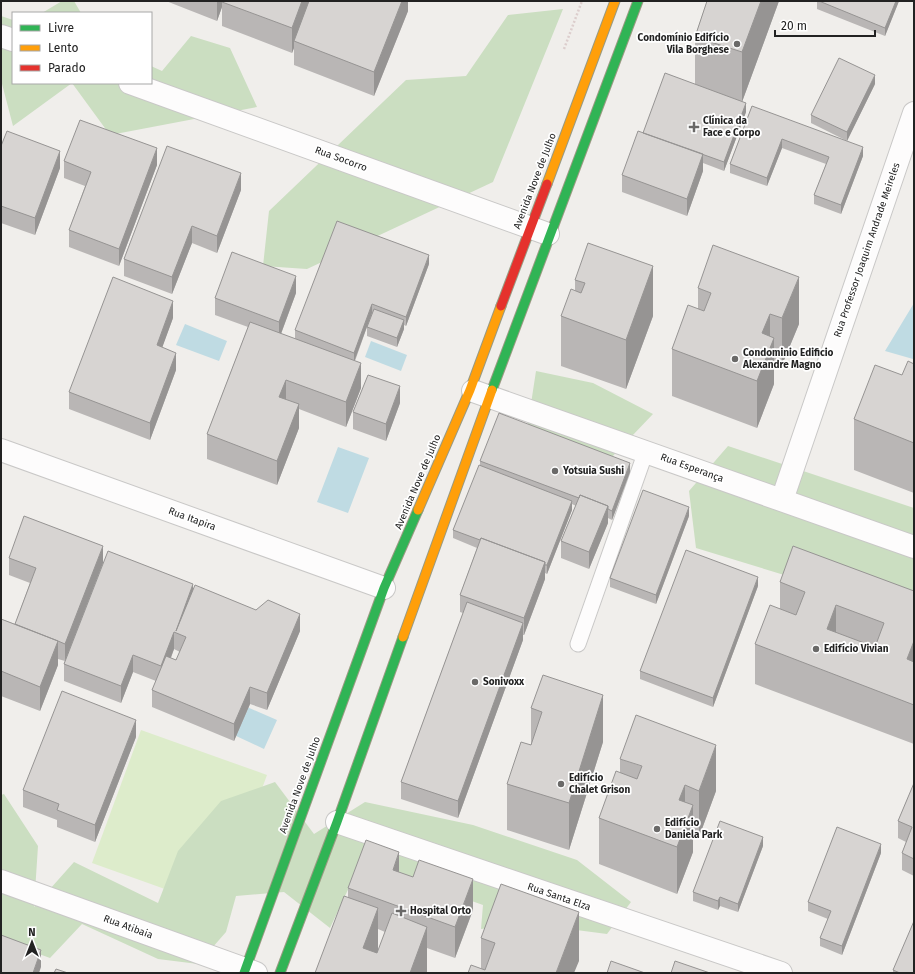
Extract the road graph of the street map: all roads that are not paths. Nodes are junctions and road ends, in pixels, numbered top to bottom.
1 (614, 1) edge
2 (638, 1) edge
3 (1, 36) edge
4 (12, 40) edge
5 (133, 84) edge
6 (914, 113) edge
7 (530, 227) junction
8 (551, 235) junction
9 (480, 393) junction
10 (1, 450) edge
11 (646, 451) junction
12 (782, 500) junction
13 (914, 547) edge
14 (384, 588) junction
15 (578, 644) dead end
16 (337, 822) junction
17 (1, 881) edge
18 (248, 972) edge
19 (280, 973) edge
20 (782, 973) edge

1 - 7 main road, Avenida Nove de Julho
2 - 8 main road, Avenida Nove de Julho
3 - 4 street
5 - 7 street, Rua Socorro
6 - 12 street, Rua Professor Joaquim Andrade Meireles
7 - 8 street, Rua Socorro
7 - 9 main road, Avenida Nove de Julho
8 - 9 main road, Avenida Nove de Julho
9 - 11 street, Rua Esperança
9 - 14 main road, Avenida Nove de Julho
9 - 16 main road, Avenida Nove de Julho
10 - 14 street, Rua Itapira
11 - 12 street, Rua Esperança
11 - 15 lane
12 - 13 street, Rua Esperança
14 - 18 main road, Avenida Nove de Julho
16 - 19 main road, Avenida Nove de Julho
16 - 20 street, Rua Santa Elza
17 - 18 street, Rua Atibaia

